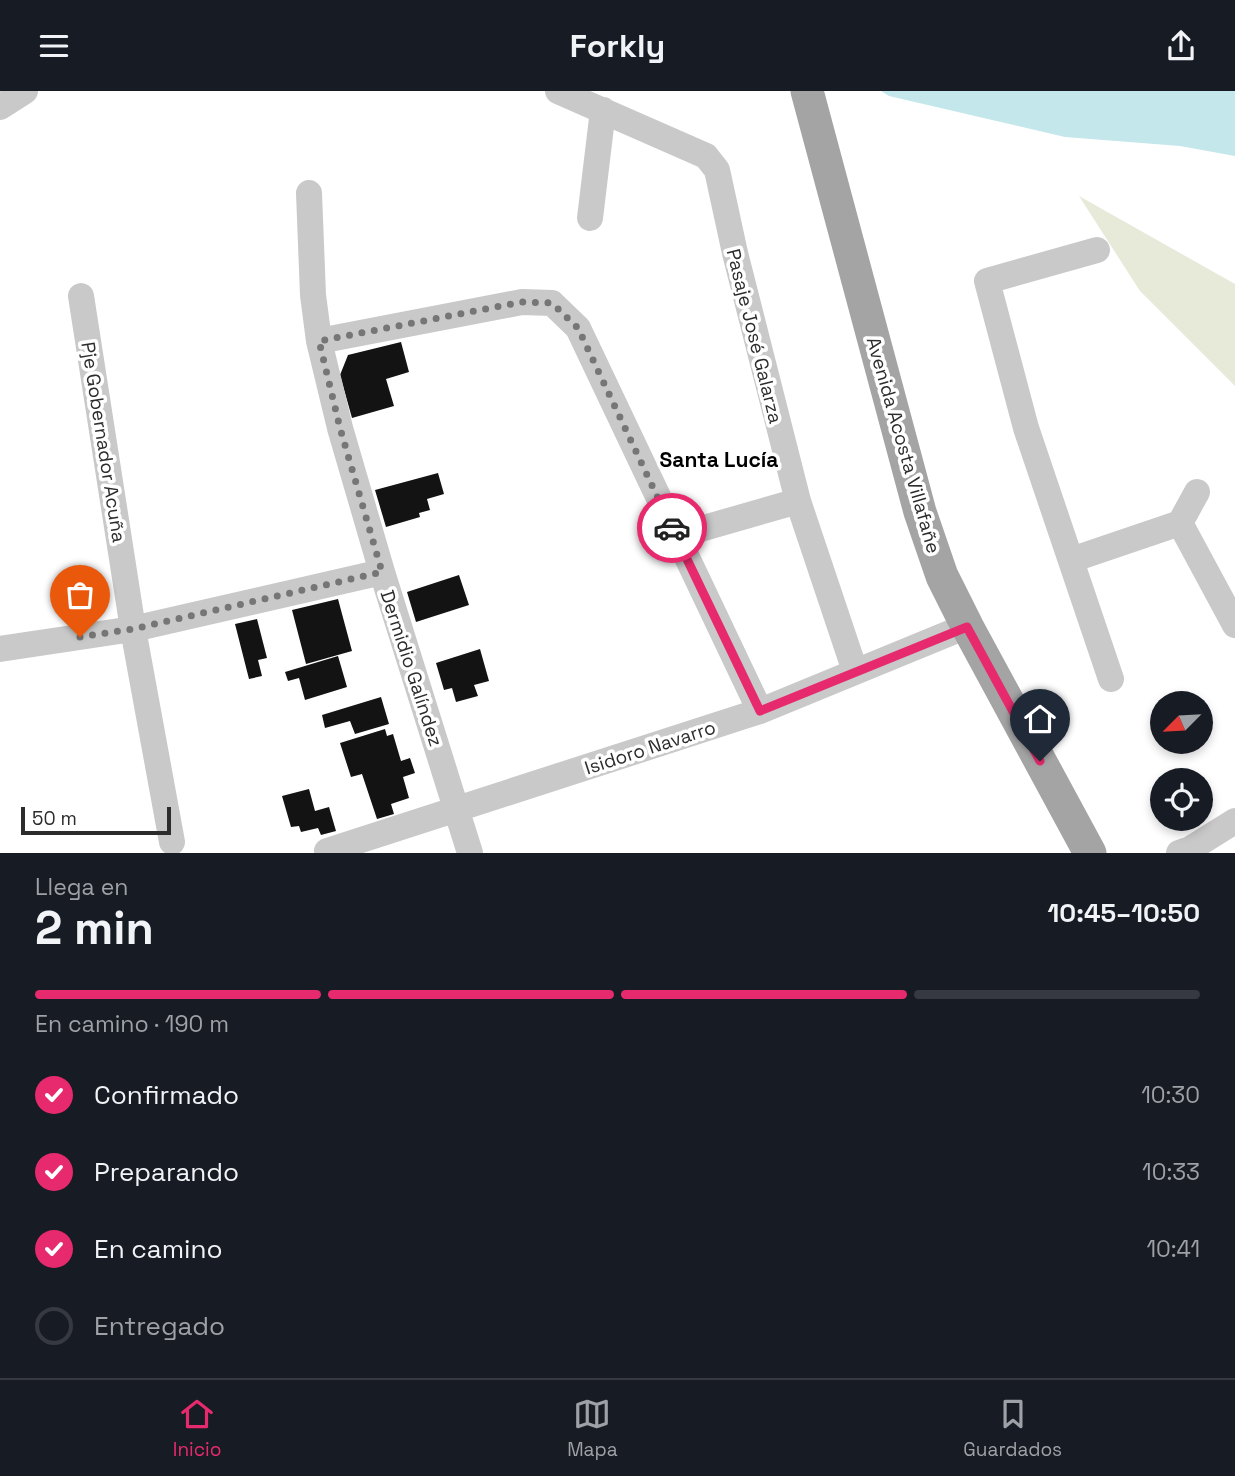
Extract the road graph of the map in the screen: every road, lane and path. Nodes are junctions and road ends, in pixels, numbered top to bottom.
1 (25, 91) edge
2 (558, 91) edge
3 (807, 91) edge
4 (0, 107) edge
5 (603, 110) junction
6 (309, 193) dead end
7 (590, 218) dead end
8 (1097, 250) dead end
9 (81, 296) dead end
10 (319, 341) junction
11 (1197, 492) dead end
12 (798, 501) junction
13 (1180, 523) junction
14 (676, 536) junction
15 (1071, 560) junction
16 (382, 572) junction
17 (1235, 625) edge
18 (967, 627) junction
19 (133, 629) junction
20 (0, 649) edge
21 (855, 671) junction
22 (1111, 679) dead end
23 (760, 711) junction
24 (457, 810) junction
25 (1235, 821) edge
26 (172, 842) dead end
27 (327, 851) dead end
28 (470, 853) edge
29 (1090, 853) edge
30 (1179, 853) edge

1 - 4 street
2 - 5 street, Pasaje José Galarza
3 - 18 main road, Avenida Acosta Villafañe
5 - 7 street
5 - 12 street, Pasaje José Galarza
6 - 10 street, Dermidio Galíndez
8 - 15 street
9 - 19 street, Pje Gobernador Acuña
10 - 14 street
10 - 16 street, Dermidio Galíndez
11 - 13 street
12 - 14 street
12 - 21 street, Pasaje José Galarza
13 - 15 street
13 - 17 street
14 - 23 street
15 - 22 street
16 - 19 street
16 - 24 street, Dermidio Galíndez
18 - 21 street, Isidoro Navarro
18 - 29 main road, Avenida Acosta Villafañe
19 - 20 street
19 - 26 street, Pje Gobernador Acuña
21 - 23 street, Isidoro Navarro
23 - 24 street, Isidoro Navarro
24 - 27 street, Isidoro Navarro
24 - 28 street, Dermidio Galíndez
25 - 30 street

